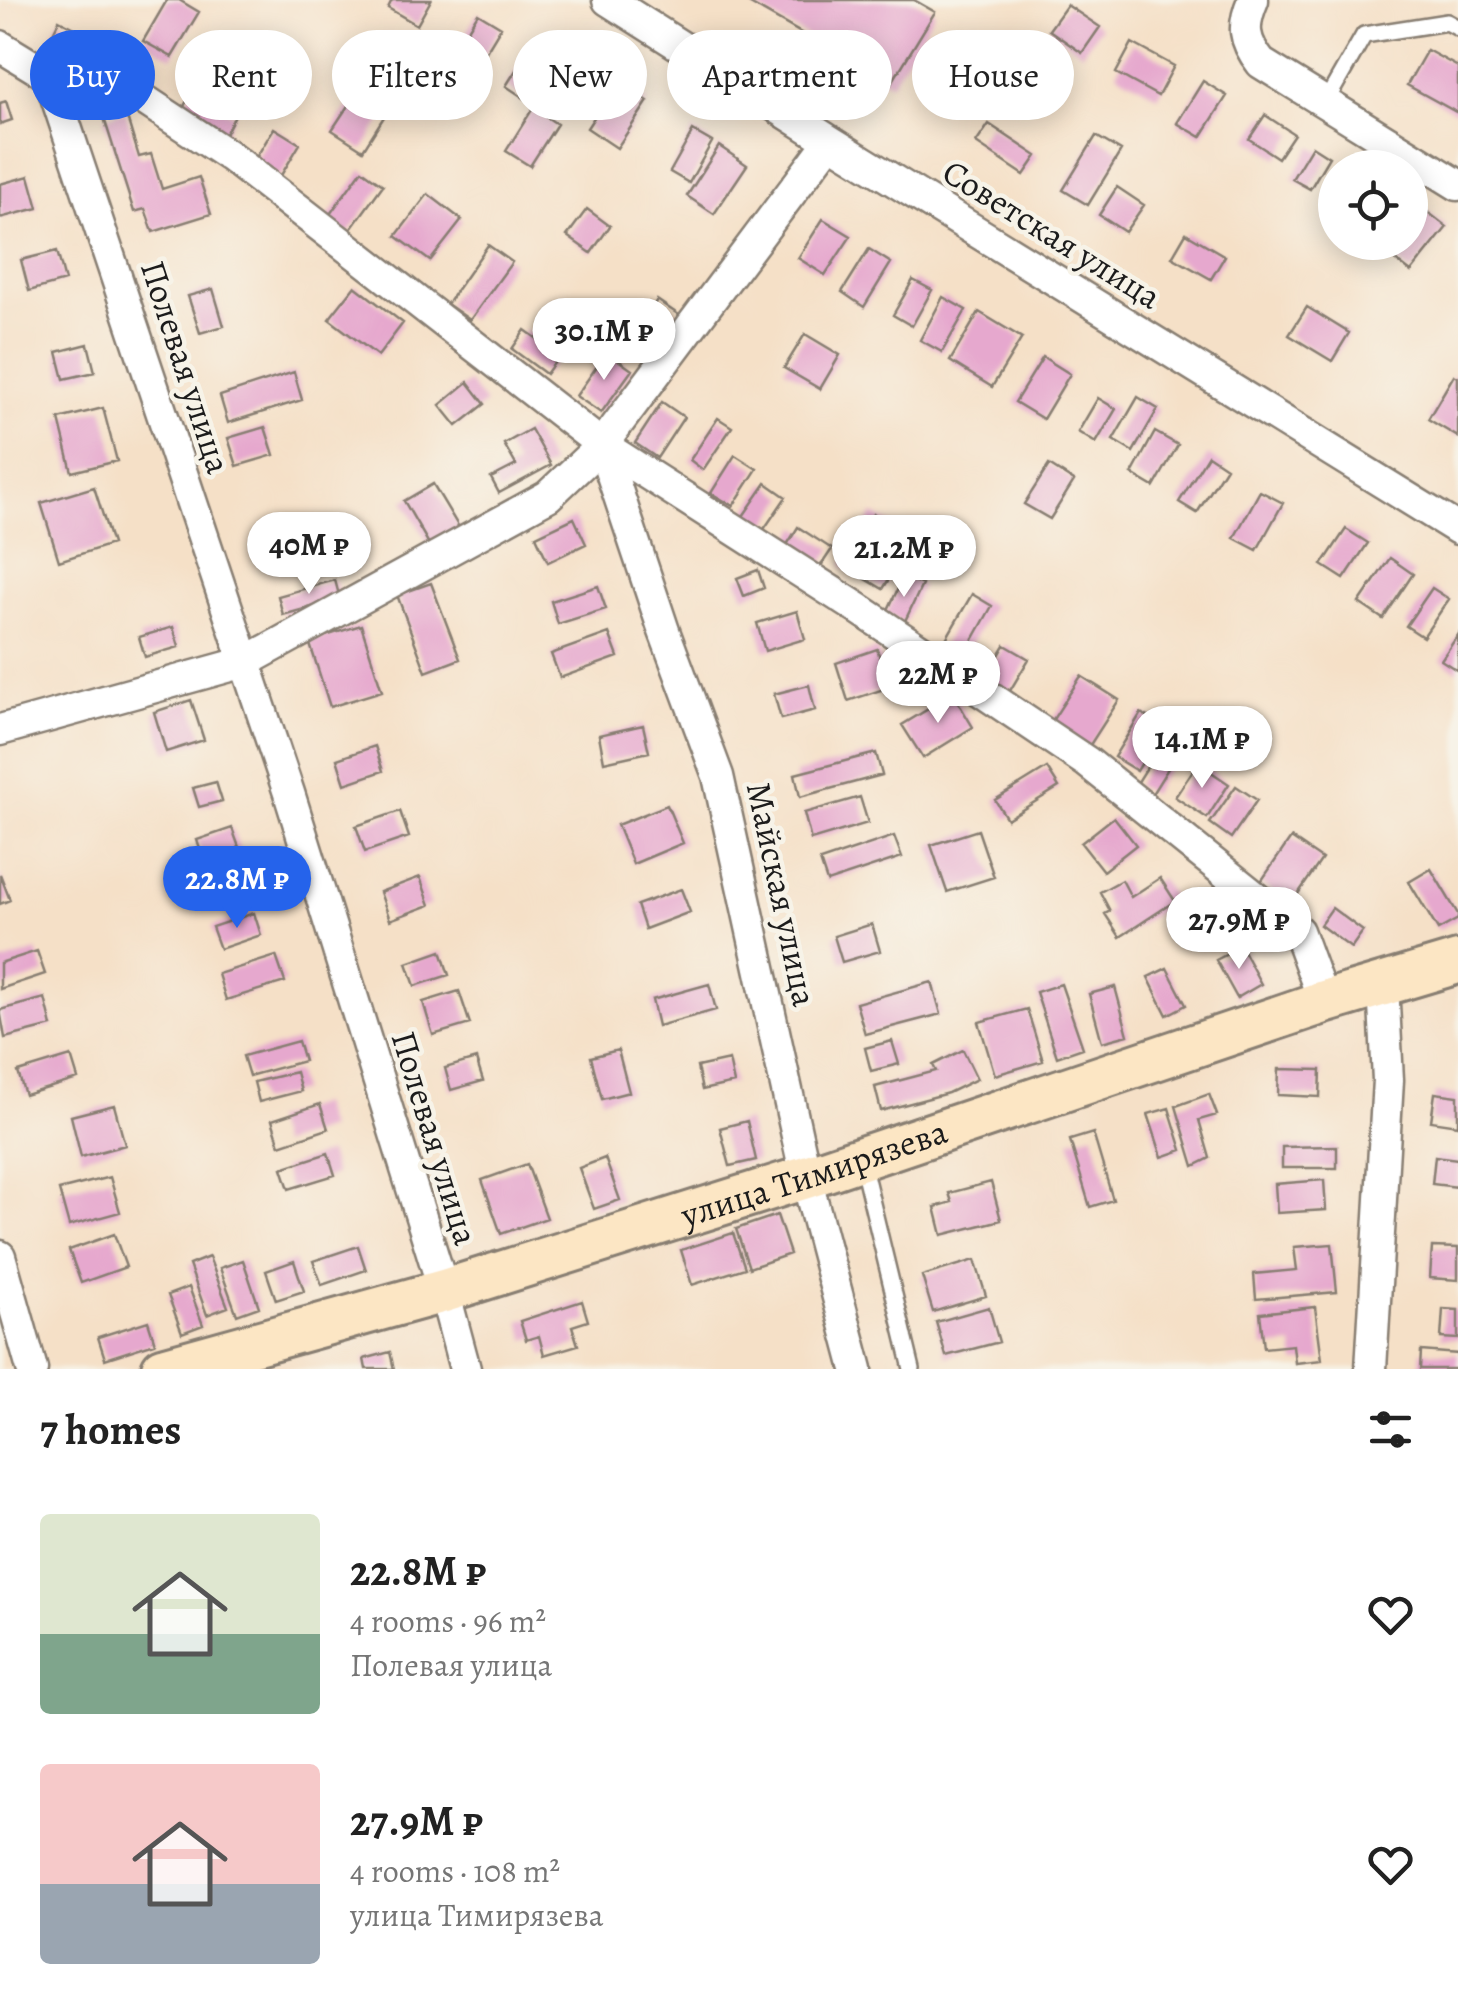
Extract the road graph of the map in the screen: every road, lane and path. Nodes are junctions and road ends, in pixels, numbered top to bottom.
1 (608, 0) edge
2 (1253, 0) edge
3 (1458, 28) edge
4 (0, 46) edge
5 (30, 64) edge
6 (1326, 103) junction
7 (155, 107) edge
8 (65, 120) edge
9 (830, 141) junction
10 (1458, 185) edge
11 (602, 445) junction
12 (1458, 529) edge
13 (245, 662) junction
14 (0, 730) edge
15 (1458, 962) edge
16 (1383, 985) junction
17 (1324, 1002) junction
18 (861, 1158) junction
19 (806, 1177) junction
20 (0, 1256) edge
21 (444, 1290) junction
22 (32, 1369) edge
23 (163, 1369) edge
24 (465, 1369) edge
25 (856, 1369) edge
26 (912, 1369) edge
27 (1372, 1369) edge

1 - 9 street, Советская улица
2 - 6 street
3 - 6 lane
4 - 5 street
6 - 10 street
7 - 11 street
8 - 13 street, Полевая улица
9 - 11 street
9 - 12 street, Советская улица
11 - 13 street
11 - 17 street
11 - 19 street, Майская улица
13 - 14 street
13 - 21 street, Полевая улица
15 - 16 main road, улица Тимирязева
16 - 17 main road, улица Тимирязева
16 - 27 street
17 - 18 main road, улица Тимирязева
18 - 19 main road, улица Тимирязева
18 - 26 lane
19 - 21 main road, улица Тимирязева
19 - 25 street, Майская улица
20 - 22 street
21 - 23 main road, улица Тимирязева
21 - 24 street, Полевая улица

